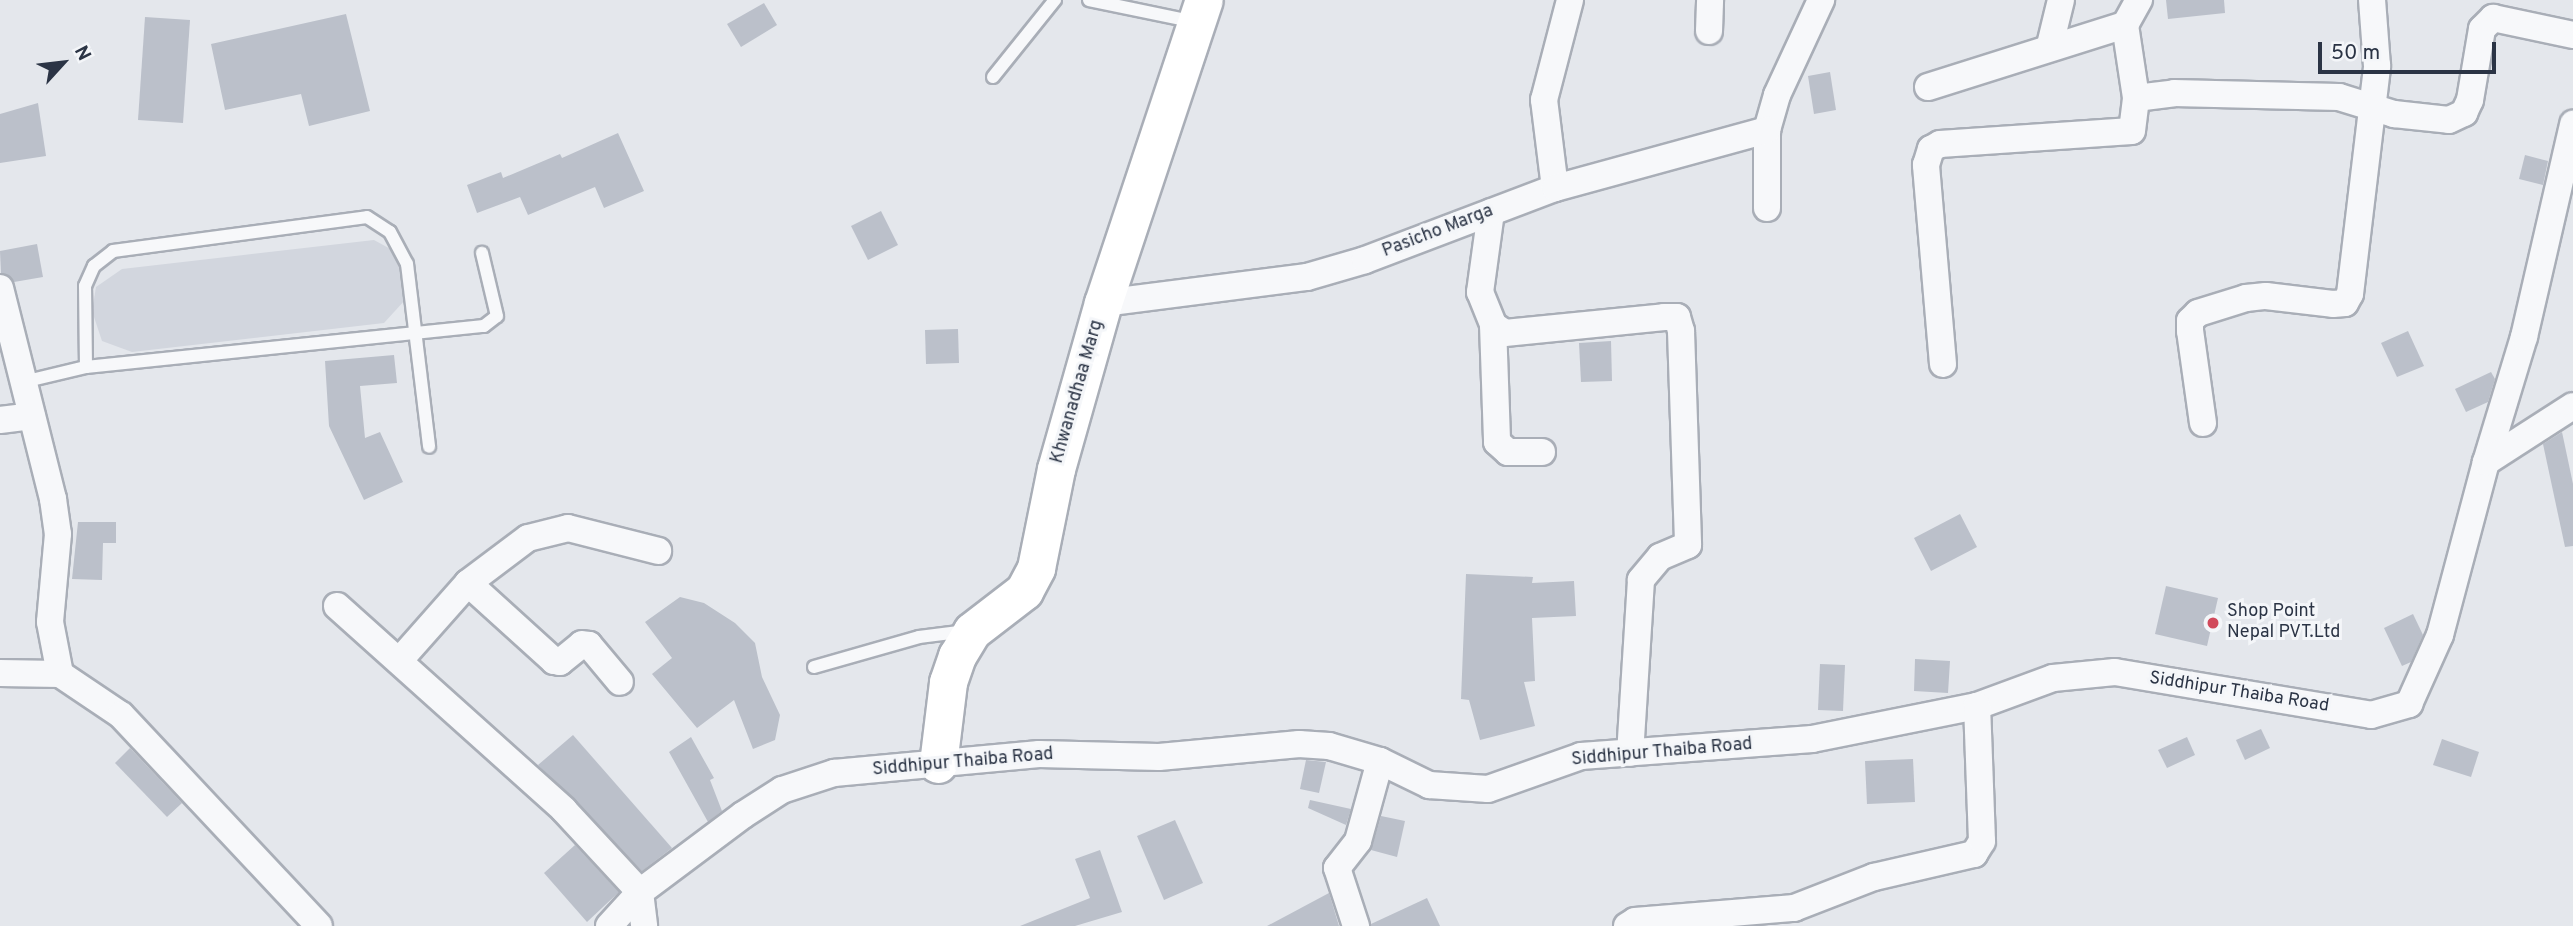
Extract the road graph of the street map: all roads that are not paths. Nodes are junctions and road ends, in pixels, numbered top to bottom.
1 (1055, 0) edge
2 (1089, 0) edge
3 (1570, 0) edge
4 (1710, 0) edge
5 (1821, 0) edge
6 (2062, 0) edge
7 (2139, 0) edge
8 (2372, 0) edge
9 (1200, 11) edge
10 (2125, 25) junction
11 (1709, 31) dead end
12 (2573, 35) edge
13 (2050, 45) junction
14 (993, 76) dead end
15 (1928, 87) dead end
16 (2136, 98) junction
17 (2372, 108) junction
18 (2573, 124) edge
19 (1767, 130) junction
20 (1555, 188) junction
21 (1767, 208) dead end
22 (1491, 212) junction
23 (482, 253) dead end
24 (0, 288) edge
25 (1103, 303) junction
26 (1493, 325) junction
27 (413, 333) junction
28 (1943, 364) dead end
29 (86, 368) junction
30 (23, 382) junction
31 (2573, 406) edge
32 (32, 416) junction
33 (0, 420) edge
34 (2203, 423) dead end
35 (429, 447) dead end
36 (1542, 452) dead end
37 (2486, 462) junction
38 (658, 551) dead end
39 (468, 583) junction
40 (337, 606) dead end
41 (972, 631) junction
42 (399, 661) junction
43 (814, 667) dead end
44 (0, 673) edge
45 (60, 674) junction
46 (620, 682) dead end
47 (1978, 706) junction
48 (1630, 753) junction
49 (1380, 761) junction
50 (938, 764) junction
51 (640, 892) junction
52 (319, 926) edge
53 (608, 926) edge
54 (644, 926) edge
55 (1356, 926) edge
56 (1627, 926) edge

1 - 14 lane
2 - 9 lane
3 - 20 street
4 - 11 street
5 - 19 street
6 - 13 street
7 - 10 street
8 - 17 street
9 - 25 street, Khwanadhaa Marg
10 - 13 street
10 - 16 street
12 - 17 street
13 - 15 street
16 - 17 street
16 - 28 street
17 - 34 street
18 - 37 street, Siddhipur Thaiba Road
19 - 20 street, Pasicho Marga
19 - 21 street
20 - 22 street, Pasicho Marga
22 - 25 street, Pasicho Marga
22 - 26 street
23 - 27 lane
24 - 30 street
25 - 41 street, Khwanadhaa Marg
26 - 36 street
26 - 48 street
27 - 29 lane
27 - 29 lane
27 - 35 lane
29 - 30 lane
30 - 32 street
31 - 37 street
32 - 33 street
32 - 45 street
37 - 47 street, Siddhipur Thaiba Road
38 - 39 street
39 - 42 street
39 - 46 street
40 - 42 street
41 - 43 lane
41 - 50 street, Khwanadhaa Marg
42 - 51 street
44 - 45 street
45 - 52 street
47 - 48 street, Siddhipur Thaiba Road
47 - 56 street
48 - 49 street, Siddhipur Thaiba Road
49 - 50 street, Siddhipur Thaiba Road
49 - 55 street
50 - 51 street, Siddhipur Thaiba Road
51 - 53 street, Siddhipur Thaiba Road
51 - 54 street

